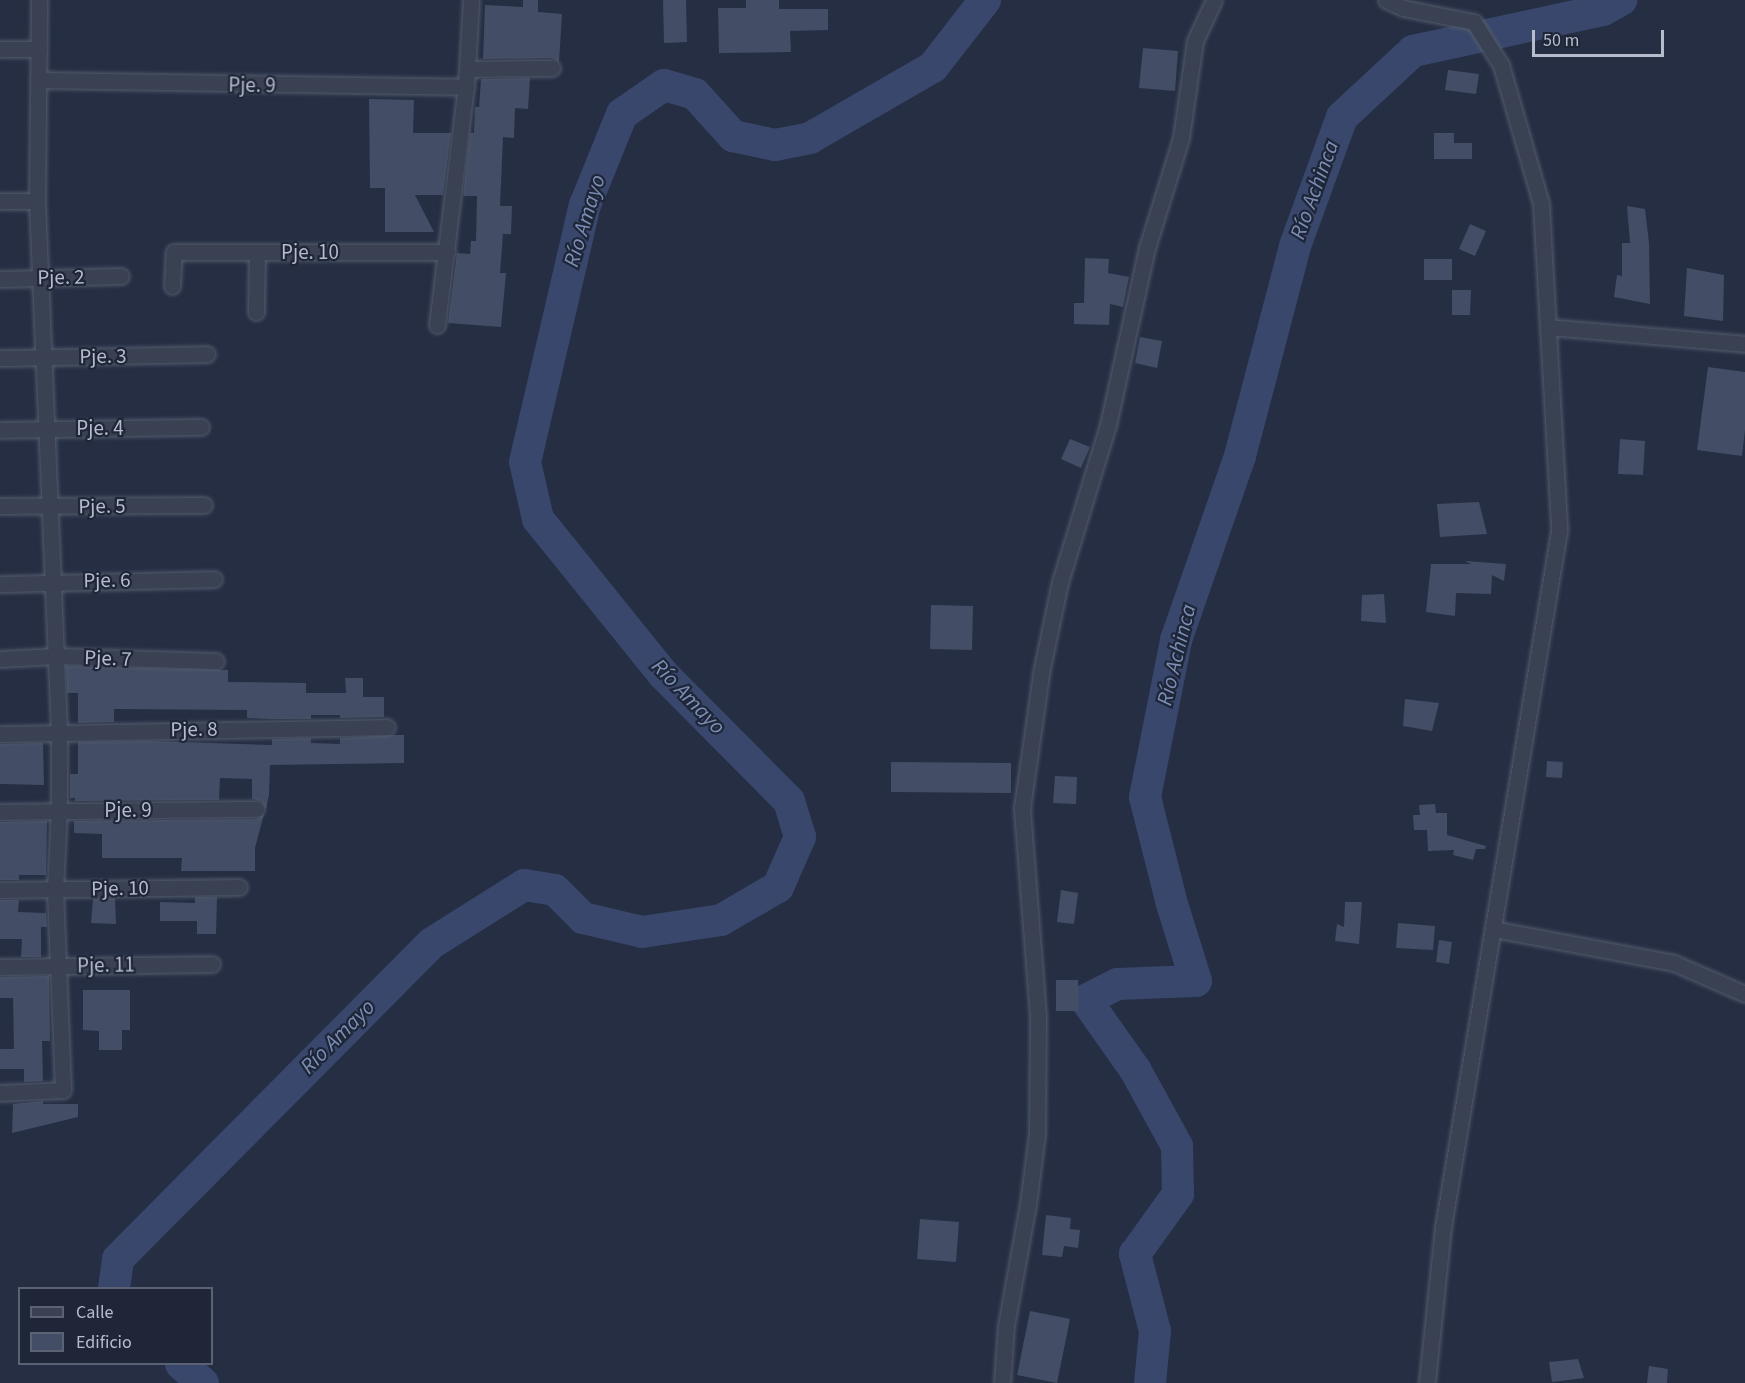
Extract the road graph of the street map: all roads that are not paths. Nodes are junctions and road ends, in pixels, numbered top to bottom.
1 (39, 0) edge
2 (471, 0) edge
3 (1214, 0) edge
4 (1386, 0) edge
5 (0, 49) edge
6 (39, 49) junction
7 (552, 68) dead end
8 (468, 69) junction
9 (38, 80) junction
10 (466, 87) junction
11 (0, 201) edge
12 (37, 201) junction
13 (257, 252) junction
14 (447, 252) junction
15 (121, 276) dead end
16 (39, 277) junction
17 (0, 279) edge
18 (172, 286) dead end
19 (256, 312) dead end
20 (437, 325) dead end
21 (1548, 327) junction
22 (1745, 344) edge
23 (207, 354) dead end
24 (0, 357) edge
25 (44, 357) junction
26 (201, 427) dead end
27 (47, 429) junction
28 (0, 430) edge
29 (204, 505) dead end
30 (0, 506) edge
31 (48, 506) junction
32 (214, 579) dead end
33 (51, 581) junction
34 (0, 584) edge
35 (56, 656) junction
36 (0, 659) edge
37 (216, 661) dead end
38 (387, 727) dead end
39 (59, 731) junction
40 (0, 734) edge
41 (256, 809) dead end
42 (59, 810) junction
43 (0, 812) edge
44 (239, 887) dead end
45 (55, 889) junction
46 (0, 890) edge
47 (1493, 928) junction
48 (212, 964) dead end
49 (57, 966) junction
50 (0, 968) edge
51 (1745, 994) edge
52 (0, 1093) edge
53 (1002, 1383) edge
54 (1427, 1383) edge

1 - 6 street
2 - 8 street
3 - 53 street
4 - 21 street
5 - 6 street
6 - 9 street
7 - 8 street
8 - 10 street
9 - 10 street, Pje. 9
9 - 12 street
10 - 14 street
11 - 12 street
12 - 16 street
13 - 14 street, Pje. 10
13 - 18 street, Pje. 10
13 - 19 street
14 - 20 street
15 - 16 street, Pje. 2
16 - 17 street, Pje. 2
16 - 25 street
21 - 22 street
21 - 47 street
23 - 25 street, Pje. 3
24 - 25 street, Pje. 3
25 - 27 street
26 - 27 street, Pje. 4
27 - 28 street, Pje. 4
27 - 31 street
29 - 31 street, Pje. 5
30 - 31 street, Pje. 5
31 - 33 street
32 - 33 street, Pje. 6
33 - 34 street, Pje. 6
33 - 35 street
35 - 36 street, Pje. 7
35 - 37 street, Pje. 7
35 - 39 street
38 - 39 street, Pje. 8
39 - 40 street, Pje. 8
39 - 42 street
41 - 42 street, Pje. 9
42 - 43 street, Pje. 9
42 - 45 street
44 - 45 street, Pje. 10
45 - 46 street, Pje. 10
45 - 49 street
47 - 51 street
47 - 54 street
48 - 49 street, Pje. 11
49 - 50 street, Pje. 11
49 - 52 street

